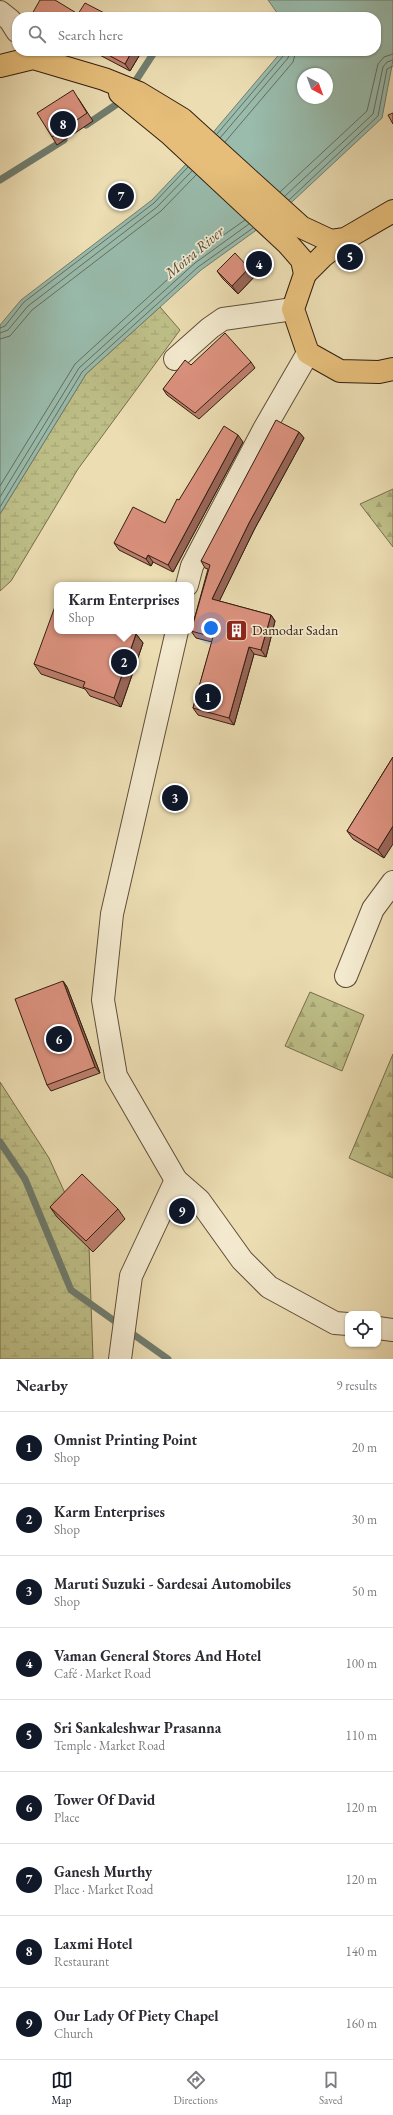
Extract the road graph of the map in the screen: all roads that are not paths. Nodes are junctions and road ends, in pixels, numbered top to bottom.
1 (0, 12) edge
2 (12, 23) edge
3 (26, 56) edge
4 (37, 56) edge
5 (0, 66) edge
6 (176, 126) junction
7 (393, 211) edge
8 (345, 239) junction
9 (305, 274) junction
10 (293, 309) junction
11 (308, 353) junction
12 (175, 359) dead end
13 (393, 369) edge
14 (188, 582) edge
15 (176, 634) edge
16 (393, 882) edge
17 (346, 976) dead end
18 (176, 1180) junction
19 (345, 1324) edge
20 (381, 1328) edge
21 (393, 1330) edge
22 (120, 1359) edge

1 - 2 street
3 - 5 main road
4 - 6 main road
6 - 8 main road
6 - 9 main road
7 - 8 main road
8 - 9 main road
9 - 10 main road
10 - 11 main road
10 - 12 street
11 - 13 main road
11 - 14 street
15 - 18 street
16 - 17 street
18 - 19 street
18 - 22 street
20 - 21 street

